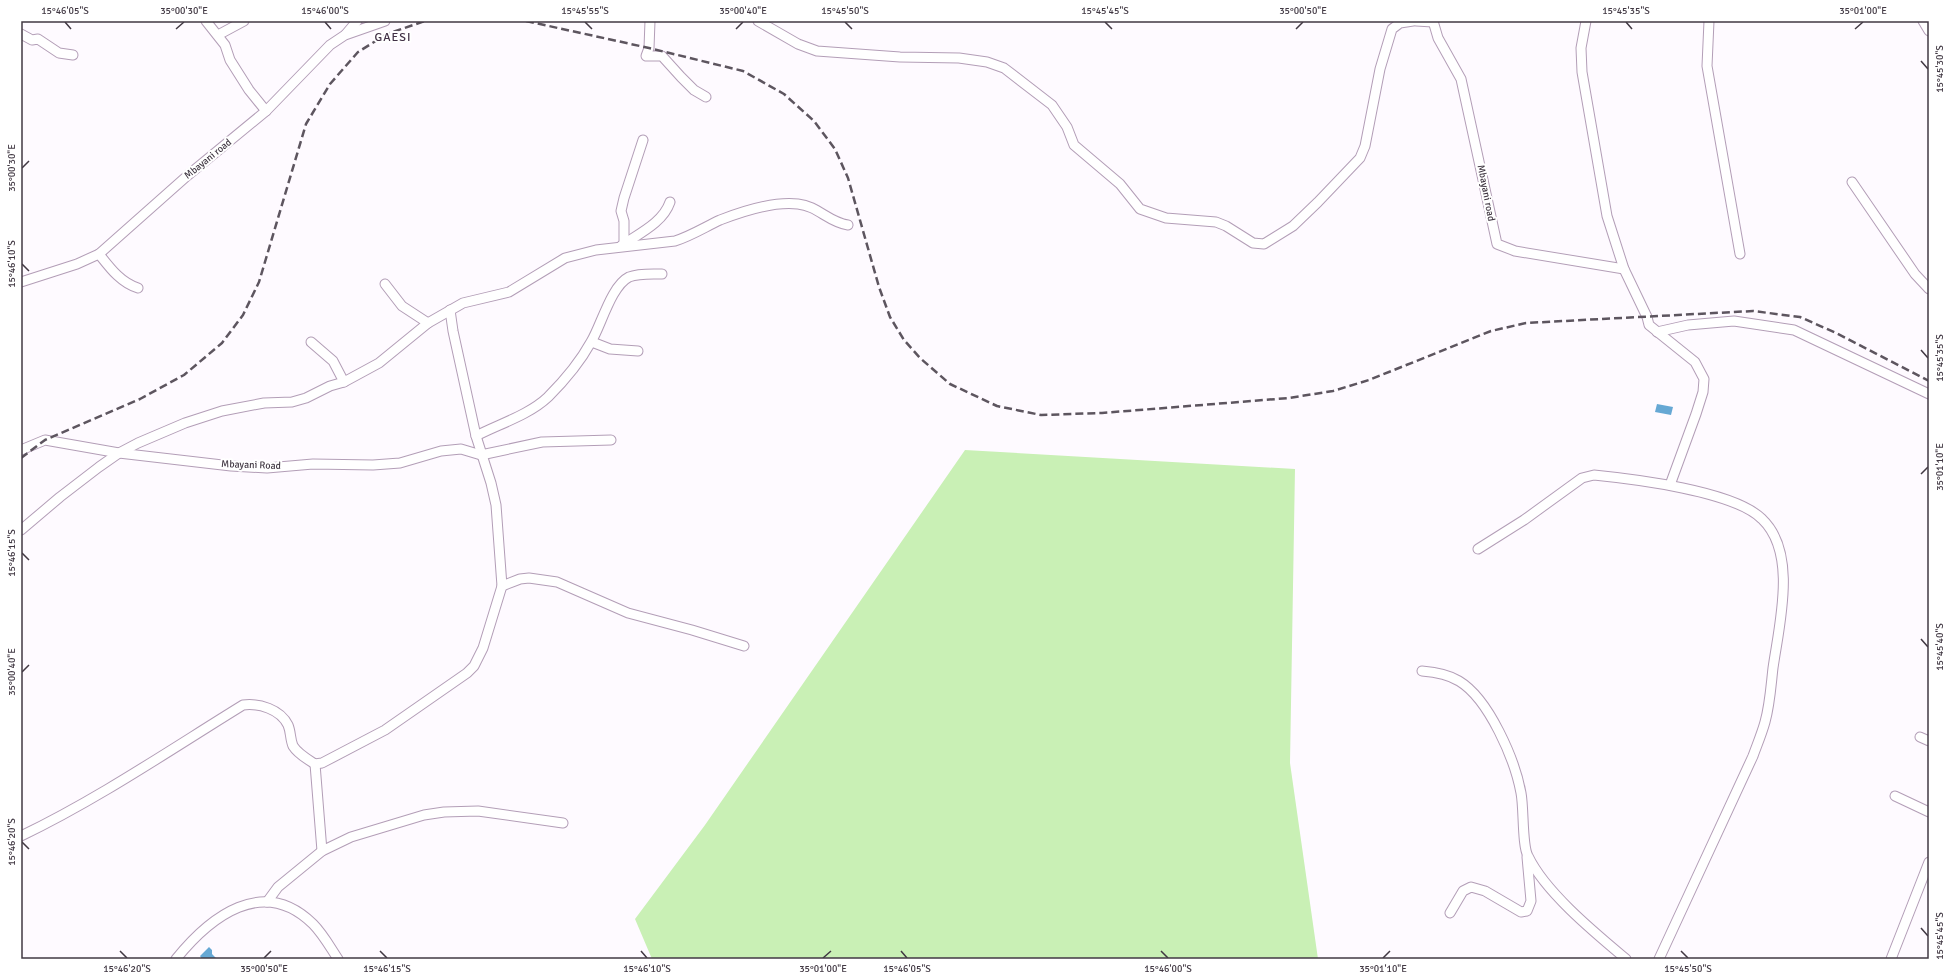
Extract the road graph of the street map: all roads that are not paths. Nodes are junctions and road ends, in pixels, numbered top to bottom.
1 (206, 21) edge
2 (244, 21) edge
3 (357, 21) edge
4 (385, 21) edge
5 (650, 21) edge
6 (758, 21) edge
7 (1413, 21) edge
8 (1416, 21) edge
9 (1433, 21) edge
10 (1586, 21) edge
11 (1709, 21) edge
12 (1923, 21) edge
13 (1929, 31) edge
14 (21, 34) edge
15 (218, 35) junction
16 (345, 35) junction
17 (74, 56) dead end
18 (706, 97) dead end
19 (266, 111) junction
20 (643, 140) dead end
21 (1852, 182) dead end
22 (670, 202) dead end
23 (848, 225) dead end
24 (622, 245) junction
25 (99, 254) junction
26 (1740, 254) dead end
27 (1624, 269) junction
28 (662, 274) dead end
29 (21, 282) edge
30 (385, 284) dead end
31 (138, 288) dead end
32 (1929, 289) edge
33 (450, 310) junction
34 (428, 323) junction
35 (1657, 332) junction
36 (311, 342) dead end
37 (592, 342) junction
38 (638, 351) dead end
39 (344, 382) junction
40 (1929, 394) edge
41 (476, 436) junction
42 (610, 440) dead end
43 (21, 450) edge
44 (119, 453) junction
45 (481, 455) junction
46 (1670, 485) junction
47 (21, 530) edge
48 (1478, 550) dead end
49 (502, 586) junction
50 (744, 646) dead end
51 (1422, 671) dead end
52 (1920, 737) dead end
53 (1929, 742) edge
54 (315, 764) junction
55 (1895, 796) dead end
56 (1929, 812) edge
57 (563, 823) dead end
58 (21, 836) edge
59 (322, 852) junction
60 (1526, 854) junction
61 (1929, 862) edge
62 (267, 902) junction
63 (1450, 913) dead end
64 (176, 959) edge
65 (338, 959) edge
66 (1626, 959) edge
67 (1659, 959) edge
68 (1891, 959) edge

1 - 15 street
2 - 15 street
3 - 16 street
4 - 16 street, Mbayani road
5 - 18 street
6 - 7 street
8 - 9 street
9 - 27 street, Mbayani road
10 - 27 street
11 - 26 street
12 - 13 street
14 - 17 street
15 - 19 street
16 - 19 street, Mbayani road
19 - 25 street, Mbayani road
20 - 24 street
21 - 32 street
22 - 24 street
23 - 24 street
24 - 33 street
25 - 29 street, Mbayani road
25 - 31 street
27 - 35 street
28 - 37 street
30 - 34 street
33 - 34 street
33 - 41 street
34 - 39 street
35 - 40 street
35 - 46 street
36 - 39 street
37 - 38 street
37 - 41 street
39 - 44 street
41 - 45 street
42 - 45 street
43 - 44 street, Mbayani Road
44 - 45 street, Mbayani Road
44 - 47 street
45 - 49 street
46 - 48 street
46 - 67 street
49 - 50 street
49 - 54 street
51 - 60 street
52 - 53 street
54 - 58 street
54 - 59 street
55 - 56 street
57 - 59 street
59 - 62 street
60 - 63 street
60 - 66 street
61 - 68 street
62 - 64 street
62 - 65 street

